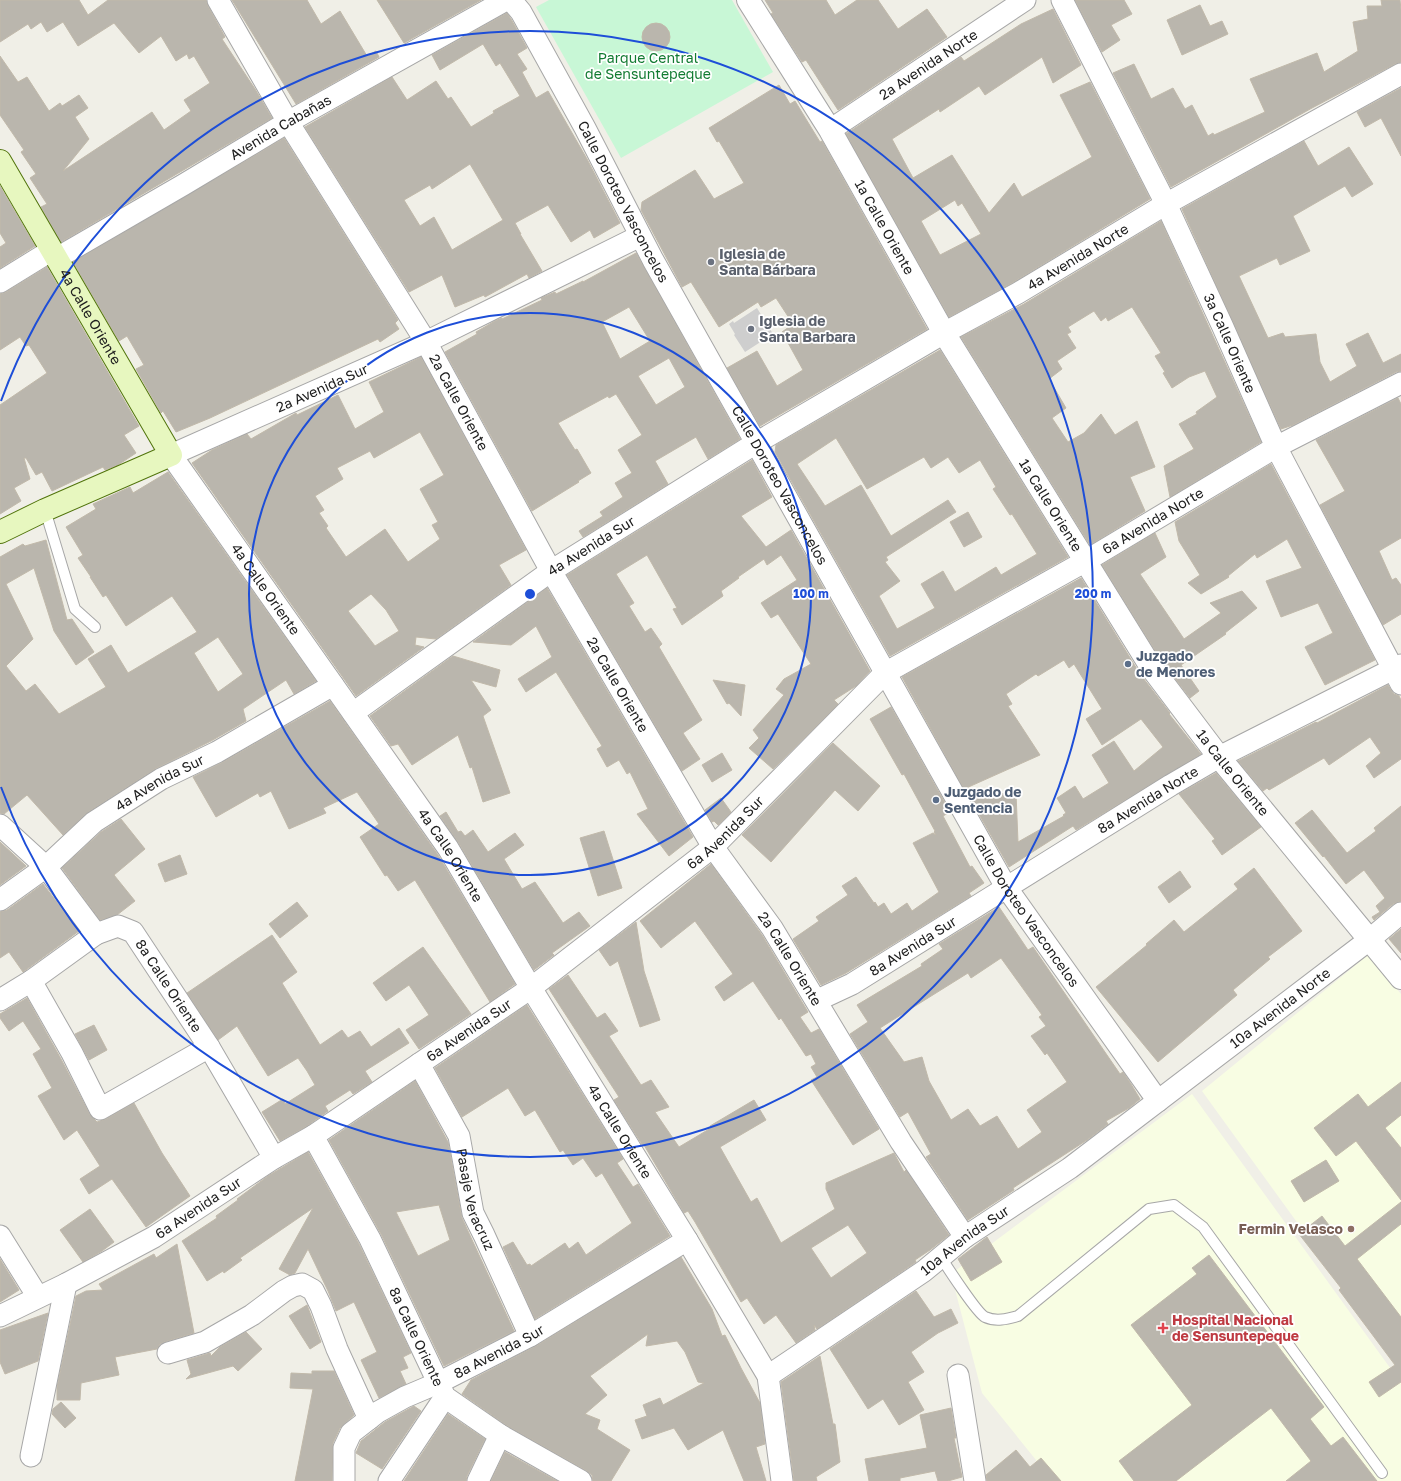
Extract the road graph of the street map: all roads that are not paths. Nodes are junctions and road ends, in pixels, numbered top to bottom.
1 (218, 0) edge
2 (506, 0) edge
3 (511, 0) edge
4 (748, 0) edge
5 (1025, 0) edge
6 (1062, 0) edge
7 (1401, 75) edge
8 (288, 122) junction
9 (830, 130) junction
10 (0, 161) edge
11 (1166, 204) junction
12 (640, 236) junction
13 (55, 254) junction
14 (0, 282) edge
15 (944, 333) junction
16 (426, 342) junction
17 (1401, 383) edge
18 (756, 443) junction
19 (1276, 447) junction
20 (171, 455) junction
21 (45, 510) junction
22 (0, 532) edge
23 (1084, 562) junction
24 (550, 571) junction
25 (95, 627) dead end
26 (885, 673) junction
27 (1398, 673) edge
28 (334, 685) junction
29 (353, 713) junction
30 (1219, 757) junction
31 (0, 825) edge
32 (713, 848) junction
33 (46, 867) junction
34 (1006, 887) junction
35 (0, 900) edge
36 (1401, 913) edge
37 (96, 934) junction
38 (1369, 940) junction
39 (1401, 978) edge
40 (31, 981) junction
41 (531, 988) junction
42 (0, 1000) edge
43 (816, 1000) junction
44 (209, 1047) junction
45 (419, 1064) junction
46 (1158, 1101) junction
47 (313, 1136) junction
48 (274, 1158) junction
49 (0, 1236) edge
50 (965, 1237) junction
51 (687, 1240) junction
52 (941, 1257) junction
53 (66, 1284) junction
54 (38, 1297) junction
55 (0, 1316) edge
56 (530, 1336) junction
57 (168, 1353) dead end
58 (958, 1375) dead end
59 (768, 1376) junction
60 (441, 1390) junction
61 (369, 1419) junction
62 (500, 1435) junction
63 (31, 1456) dead end
64 (1382, 1473) dead end
65 (781, 1480) edge
66 (344, 1481) edge
67 (389, 1481) edge
68 (478, 1481) edge
69 (580, 1481) edge
70 (974, 1481) edge

1 - 8 street, 2a Calle Oriente
2 - 8 street, Avenida Cabañas
3 - 12 street, Calle Doroteo Vasconcelos
4 - 9 street, 1a Calle Oriente
5 - 9 street, 2a Avenida Norte
6 - 11 street, 3a Calle Oriente
7 - 11 street, 4a Avenida Norte
8 - 13 street, Avenida Cabañas
8 - 16 street, 2a Calle Oriente
9 - 15 street, 1a Calle Oriente
10 - 13 main road, 4a Calle Oriente
11 - 15 street, 4a Avenida Norte
11 - 19 street, 3a Calle Oriente
12 - 16 street, 2a Avenida Sur
12 - 18 street, Calle Doroteo Vasconcelos
13 - 14 street, Avenida Cabañas
13 - 20 main road, 4a Calle Oriente
15 - 18 street, 4a Avenida Norte
15 - 23 street, 1a Calle Oriente
16 - 20 street, 2a Avenida Sur
16 - 24 street, 2a Calle Oriente
17 - 19 street, 6a Avenida Norte
18 - 24 street, 4a Avenida Sur
18 - 26 street, Calle Doroteo Vasconcelos
19 - 23 street, 6a Avenida Norte
19 - 27 street, 3a Calle Oriente
20 - 21 main road, 2a Avenida Sur
20 - 28 street, 4a Calle Oriente
21 - 22 main road, 2a Avenida Sur
21 - 25 lane
23 - 26 street, 6a Avenida Norte
23 - 30 street, 1a Calle Oriente
24 - 29 street, 4a Avenida Sur
24 - 32 street, 2a Calle Oriente
26 - 32 street, 6a Avenida Sur
26 - 34 street, Calle Doroteo Vasconcelos
27 - 30 street, 8a Avenida Norte
28 - 29 street, 4a Calle Oriente
28 - 33 street, 4a Avenida Sur
29 - 41 street, 4a Calle Oriente
30 - 34 street, 8a Avenida Norte
30 - 38 street, 1a Calle Oriente
31 - 33 street
32 - 41 street, 6a Avenida Sur
32 - 43 street, 2a Calle Oriente
33 - 35 street, 4a Avenida Sur
33 - 37 street
34 - 43 street, 8a Avenida Sur
34 - 46 street, Calle Doroteo Vasconcelos
36 - 38 street, 10a Avenida Norte
37 - 40 street, 8a Calle Oriente
37 - 44 street, 8a Calle Oriente
38 - 39 street, 1a Calle Oriente
38 - 46 street, 10a Avenida Norte
40 - 42 street, 8a Calle Oriente
40 - 44 street
41 - 45 street, 6a Avenida Sur
41 - 51 street, 4a Calle Oriente
43 - 50 street, 2a Calle Oriente
44 - 48 street, 8a Calle Oriente
45 - 47 street, 6a Avenida Sur
45 - 56 street, Pasaje Veracruz
46 - 50 street, 10a Avenida Sur
47 - 48 street, 6a Avenida Sur
47 - 60 street, 8a Calle Oriente
48 - 53 street, 6a Avenida Sur
49 - 54 street
50 - 52 street, 10a Avenida Sur
51 - 56 street, 8a Avenida Sur
51 - 59 street, 4a Calle Oriente
52 - 59 street, 10a Avenida Sur
52 - 64 lane
53 - 54 street, 6a Avenida Sur
53 - 63 street
54 - 55 street, 6a Avenida Sur
56 - 60 street, 8a Avenida Sur
57 - 61 street
58 - 70 street
59 - 65 street, 4a Calle Oriente
60 - 61 street, 8a Avenida Sur
60 - 62 street, 8a Calle Oriente
60 - 67 street
61 - 66 street, 8a Avenida Sur
62 - 68 street
62 - 69 street, 8a Calle Oriente

